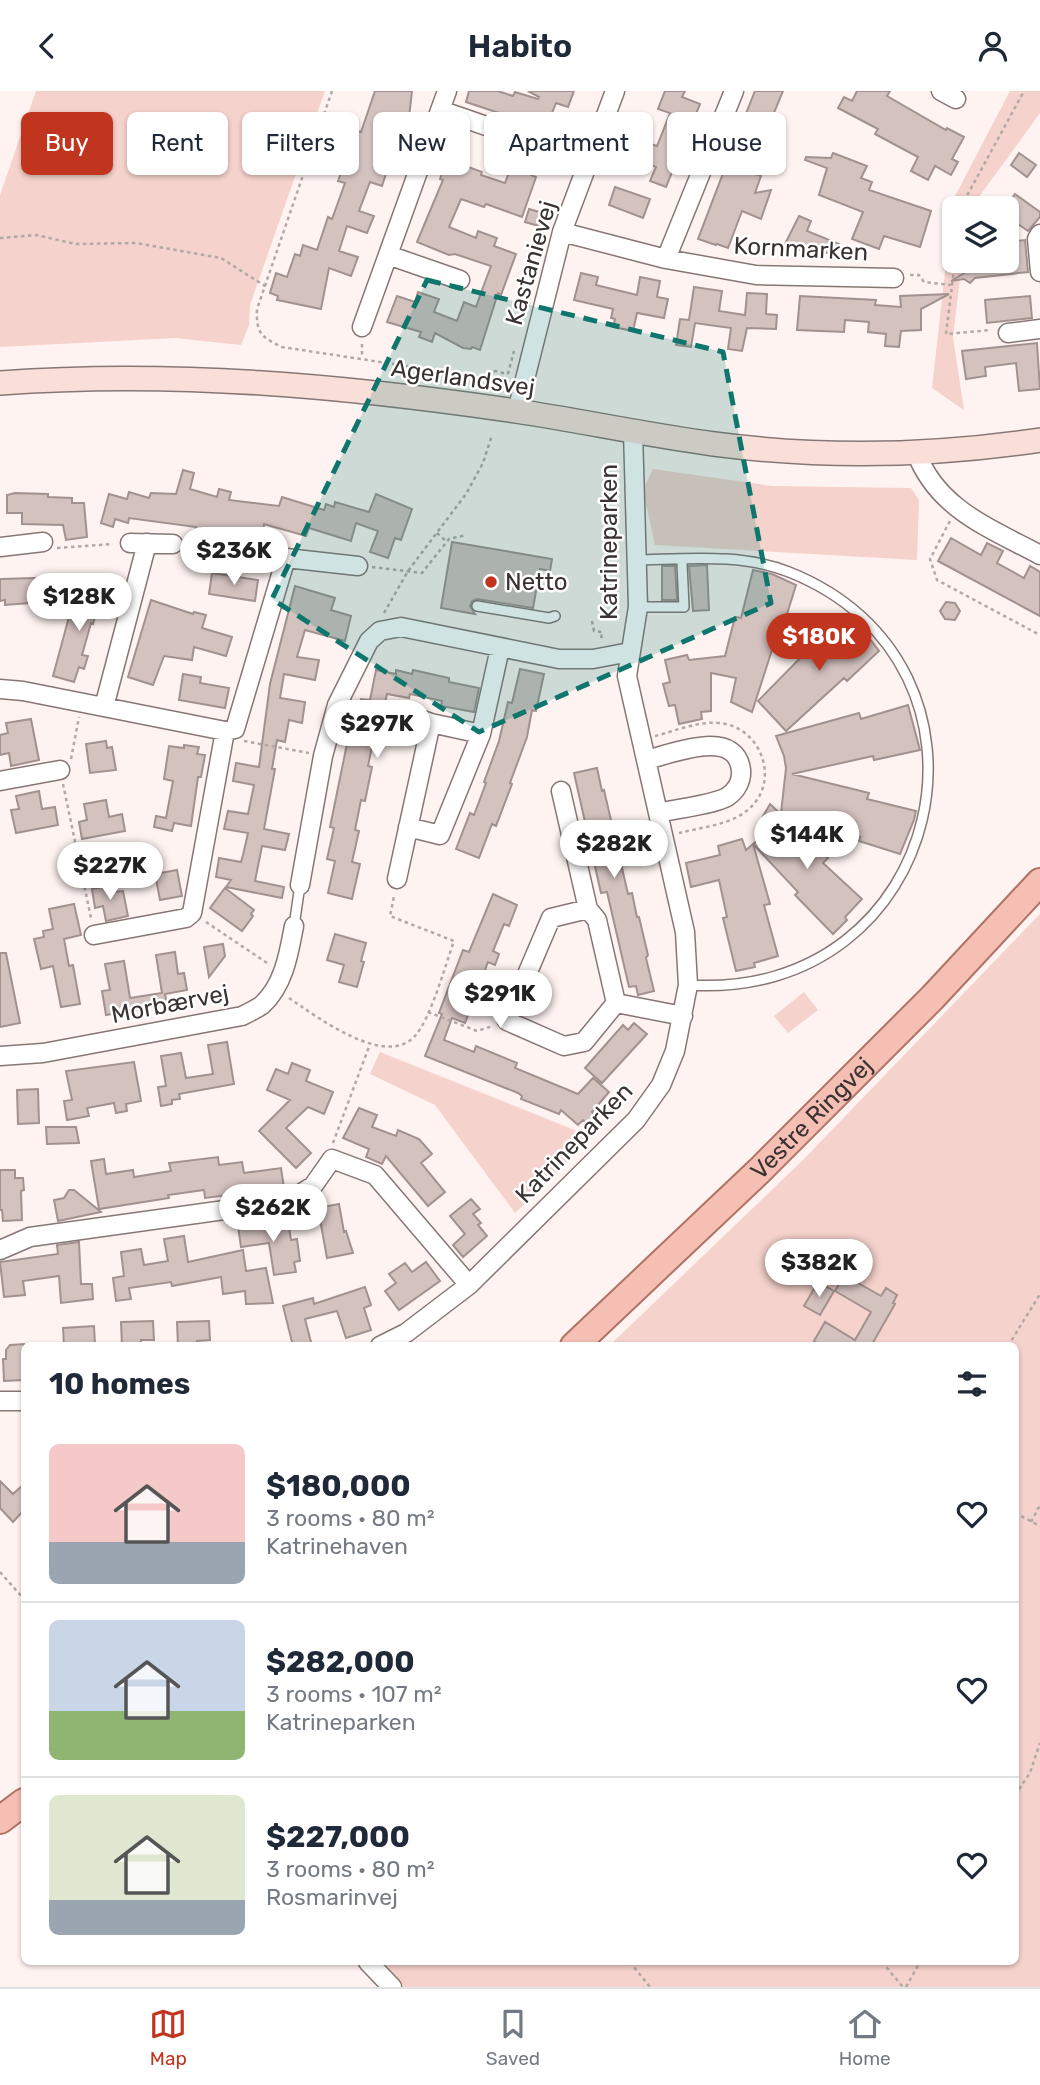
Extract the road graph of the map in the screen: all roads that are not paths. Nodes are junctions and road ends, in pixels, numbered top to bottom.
1 (447, 91) edge
2 (615, 91) edge
3 (734, 91) edge
4 (440, 110) junction
5 (484, 125) edge
6 (562, 232) junction
7 (1040, 234) edge
8 (388, 255) junction
9 (666, 259) junction
10 (1040, 272) edge
11 (894, 278) road end
12 (460, 280) dead end
13 (362, 327) dead end
14 (1040, 329) edge
15 (1008, 333) road end
16 (0, 383) edge
17 (517, 411) junction
18 (633, 431) junction
19 (1040, 440) edge
20 (916, 452) junction
21 (43, 542) road end
22 (173, 544) road end
23 (0, 547) edge
24 (1040, 555) edge
25 (636, 560) junction
26 (682, 564) dead end
27 (358, 566) road end
28 (477, 606) dead end
29 (638, 607) junction
30 (555, 616) dead end
31 (500, 648) junction
32 (630, 652) junction
33 (0, 689) edge
34 (104, 707) junction
35 (397, 711) dead end
36 (430, 723) junction
37 (225, 734) junction
38 (481, 734) junction
39 (646, 760) junction
40 (61, 770) road end
41 (0, 781) edge
42 (561, 791) dead end
43 (658, 813) junction
44 (408, 827) junction
45 (397, 879) road end
46 (1040, 882) edge
47 (300, 885) joint
48 (589, 909) junction
49 (294, 926) joint
50 (94, 935) road end
51 (688, 985) junction
52 (616, 1003) junction
53 (683, 1016) junction
54 (0, 1056) edge
55 (0, 1250) edge
56 (469, 1285) junction
57 (388, 1342) edge
58 (578, 1342) edge
59 (0, 1401) edge
60 (21, 1401) edge
61 (21, 1804) edge
62 (0, 1820) edge
63 (371, 1965) edge
64 (392, 1987) edge

1 - 4 street
2 - 6 street, Kastanievej
3 - 9 street
4 - 5 street
4 - 8 street
6 - 9 street, Kornmarken
6 - 17 street, Kastanievej
7 - 10 street
8 - 12 street
8 - 13 street
9 - 11 street, Kornmarken
14 - 15 street
16 - 17 street, Agerlandsvej
17 - 18 street, Agerlandsvej
18 - 20 street, Agerlandsvej
18 - 25 street, Katrineparken
19 - 20 street, Agerlandsvej
20 - 24 street
21 - 23 street
22 - 34 street
25 - 29 street, Katrineparken
25 - 51 lane
26 - 29 lane
27 - 37 street
28 - 30 lane
29 - 32 street, Katrineparken
31 - 32 street, Katrineparken
31 - 38 street
31 - 47 street, Katrineparken
32 - 39 street, Katrineparken
33 - 34 street
34 - 37 street
35 - 36 street
36 - 38 street
36 - 44 street
37 - 50 street
38 - 44 street
39 - 43 street, Katrineparken
39 - 43 street
40 - 41 street
42 - 48 street
43 - 51 street, Katrineparken
44 - 45 street
46 - 58 main road, Vestre Ringvej
47 - 49 lane
48 - 52 street
48 - 52 street
49 - 54 street, Morbærvej
51 - 53 street, Katrineparken
52 - 53 street
53 - 56 street, Katrineparken
55 - 56 street
56 - 57 street, Katrineparken
59 - 60 street
61 - 62 main road
63 - 64 street

